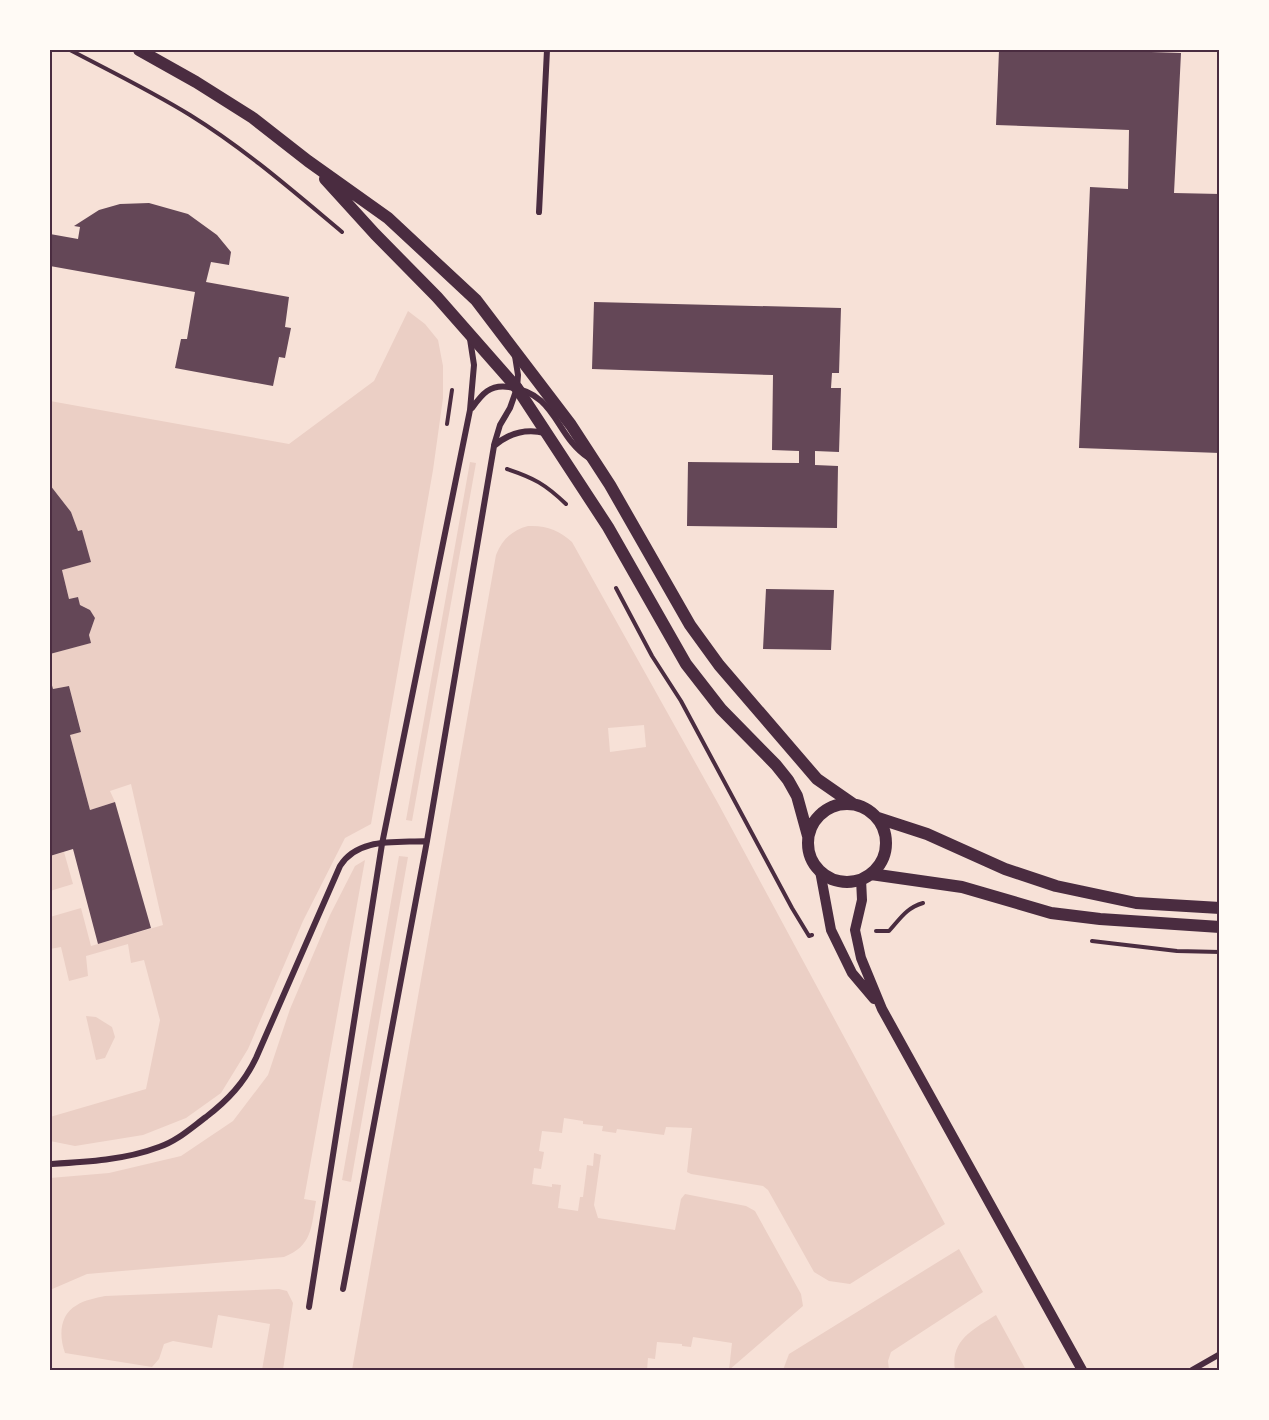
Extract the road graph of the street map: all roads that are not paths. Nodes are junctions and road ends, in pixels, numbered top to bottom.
1 (139, 50) edge
2 (547, 50) edge
3 (308, 160) junction
4 (539, 212) dead end
5 (468, 332) junction
6 (514, 347) junction
7 (518, 388) junction
8 (470, 410) junction
9 (548, 434) junction
10 (494, 446) junction
11 (597, 464) junction
12 (853, 804) junction
13 (878, 818) junction
14 (808, 836) junction
15 (427, 841) junction
16 (382, 844) junction
17 (820, 871) junction
18 (866, 877) junction
19 (1220, 908) edge
20 (1220, 927) edge
21 (882, 1009) junction
22 (50, 1164) edge
23 (343, 1289) dead end
24 (309, 1307) dead end
25 (1220, 1354) edge
26 (1082, 1371) edge
27 (1192, 1371) edge

1 - 3 main road
2 - 4 street
3 - 5 main road
3 - 6 main road
5 - 7 main road
5 - 8 street
6 - 7 street
6 - 11 main road
7 - 8 street
7 - 9 main road
7 - 10 street
7 - 11 street
8 - 16 street
9 - 10 street
9 - 14 main road
10 - 15 street
11 - 12 main road
12 - 13 main road
12 - 14 main road
13 - 18 main road
13 - 19 main road
14 - 17 main road
15 - 16 street
15 - 23 street
16 - 22 street
16 - 24 street
17 - 18 main road
17 - 21 street
18 - 20 main road
18 - 21 street
21 - 26 street
25 - 27 street

